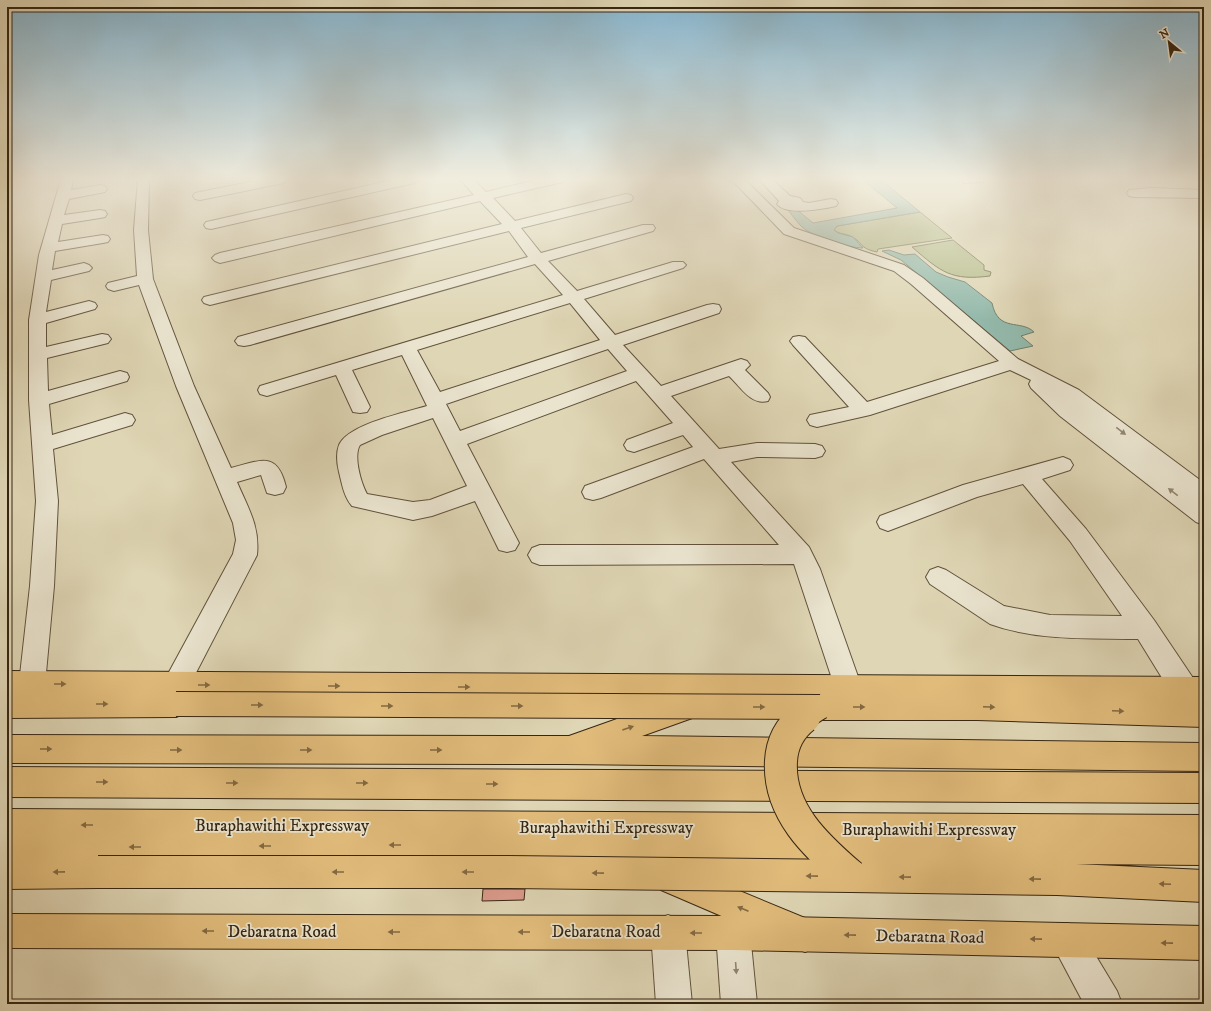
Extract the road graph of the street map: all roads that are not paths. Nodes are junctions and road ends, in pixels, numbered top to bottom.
1 (55, 226) edge
2 (141, 226) edge
3 (355, 226) edge
4 (512, 226) joint
5 (784, 226) edge
6 (648, 228) dead end
7 (103, 239) dead end
8 (49, 248) junction
9 (220, 258) dead end
10 (538, 259) junction
11 (678, 265) dead end
12 (84, 268) dead end
13 (44, 277) junction
14 (145, 279) junction
15 (114, 286) dead end
16 (573, 296) junction
17 (210, 300) dead end
18 (89, 306) dead end
19 (713, 309) dead end
20 (37, 320) junction
21 (102, 339) dead end
22 (244, 341) dead end
23 (799, 341) dead end
24 (612, 343) junction
25 (407, 347) junction
26 (38, 356) junction
27 (341, 367) junction
28 (1020, 367) junction
29 (640, 373) junction
30 (120, 377) dead end
31 (267, 390) dead end
32 (658, 394) junction
33 (761, 397) dead end
34 (39, 400) junction
35 (1070, 403) junction
36 (437, 405) junction
37 (360, 408) dead end
38 (863, 410) junction
39 (125, 420) dead end
40 (817, 420) dead end
41 (686, 426) junction
42 (456, 440) junction
43 (42, 445) junction
44 (634, 445) dead end
45 (815, 451) dead end
46 (717, 461) junction
47 (1063, 465) dead end
48 (1162, 473) junction
49 (1027, 475) junction
50 (225, 478) junction
51 (275, 487) dead end
52 (481, 490) junction
53 (593, 492) dead end
54 (1204, 495) edge
55 (1204, 516) edge
56 (888, 522) dead end
57 (507, 542) dead end
58 (801, 554) junction
59 (540, 555) dead end
60 (938, 576) dead end
61 (1146, 628) junction
62 (20, 684) edge
63 (175, 685) junction
64 (742, 688) junction
65 (848, 688) junction
66 (1195, 690) edge
67 (7, 705) edge
68 (820, 707) junction
69 (1204, 714) edge
70 (7, 749) edge
71 (565, 750) junction
72 (1204, 757) edge
73 (7, 782) edge
74 (1204, 788) edge
75 (7, 824) edge
76 (1204, 832) edge
77 (588, 844) junction
78 (7, 848) edge
79 (1204, 848) edge
80 (7, 873) edge
81 (851, 876) junction
82 (1204, 886) edge
83 (7, 931) edge
84 (668, 932) junction
85 (733, 933) junction
86 (805, 934) junction
87 (1068, 940) junction
88 (1204, 944) edge
89 (674, 1004) edge
90 (739, 1004) edge
91 (1104, 1004) edge

1 - 8 street
2 - 14 street
3 - 9 street
4 - 10 street
4 - 17 street
5 - 28 street
6 - 10 street
7 - 8 street
8 - 13 street
10 - 16 street
10 - 22 street
11 - 16 street
12 - 13 street
13 - 20 street
14 - 15 street
14 - 50 street
16 - 24 street
16 - 25 street
18 - 20 street
19 - 24 street
20 - 26 street
21 - 26 street
23 - 38 street
24 - 29 street
24 - 36 street
25 - 27 street
25 - 36 street
26 - 34 street
27 - 31 street
27 - 37 street
28 - 35 street
28 - 35 street
28 - 38 street
29 - 32 street
29 - 42 street
30 - 34 street
32 - 33 street
32 - 41 street
34 - 43 street
35 - 48 street
35 -> 48 street
36 - 42 street
36 - 52 street
38 - 40 street
39 - 43 street
41 - 44 street
41 - 46 street
42 - 52 street
43 - 62 street
45 - 46 street
46 - 53 street
46 - 58 street
47 - 49 street
48 - 54 street
55 -> 48 street
49 - 56 street
49 - 61 street
50 - 51 street
50 - 63 street
52 - 57 street
58 - 59 street
58 - 65 street
60 - 61 street
61 - 66 street
62 -> 63 main road
63 -> 64 main road
64 - 65 main road
71 -> 64 main road
65 - 66 main road
67 -> 68 main road, bridge
68 -> 69 main road
68 - 81 main road, bridge
70 -> 71 main road
71 - 72 main road
73 -> 74 main road
76 -> 75 main road, Buraphawithi Expressway
77 -> 78 main road
77 - 79 main road
86 -> 77 main road
81 -> 80 main road, bridge
82 -> 81 main road
84 -> 83 main road, Debaratna Road
85 -> 84 main road, Debaratna Road
84 - 89 street
85 - 86 main road, Debaratna Road
85 -> 90 street
87 -> 86 main road, Debaratna Road
88 -> 87 main road, Debaratna Road
87 - 91 street

